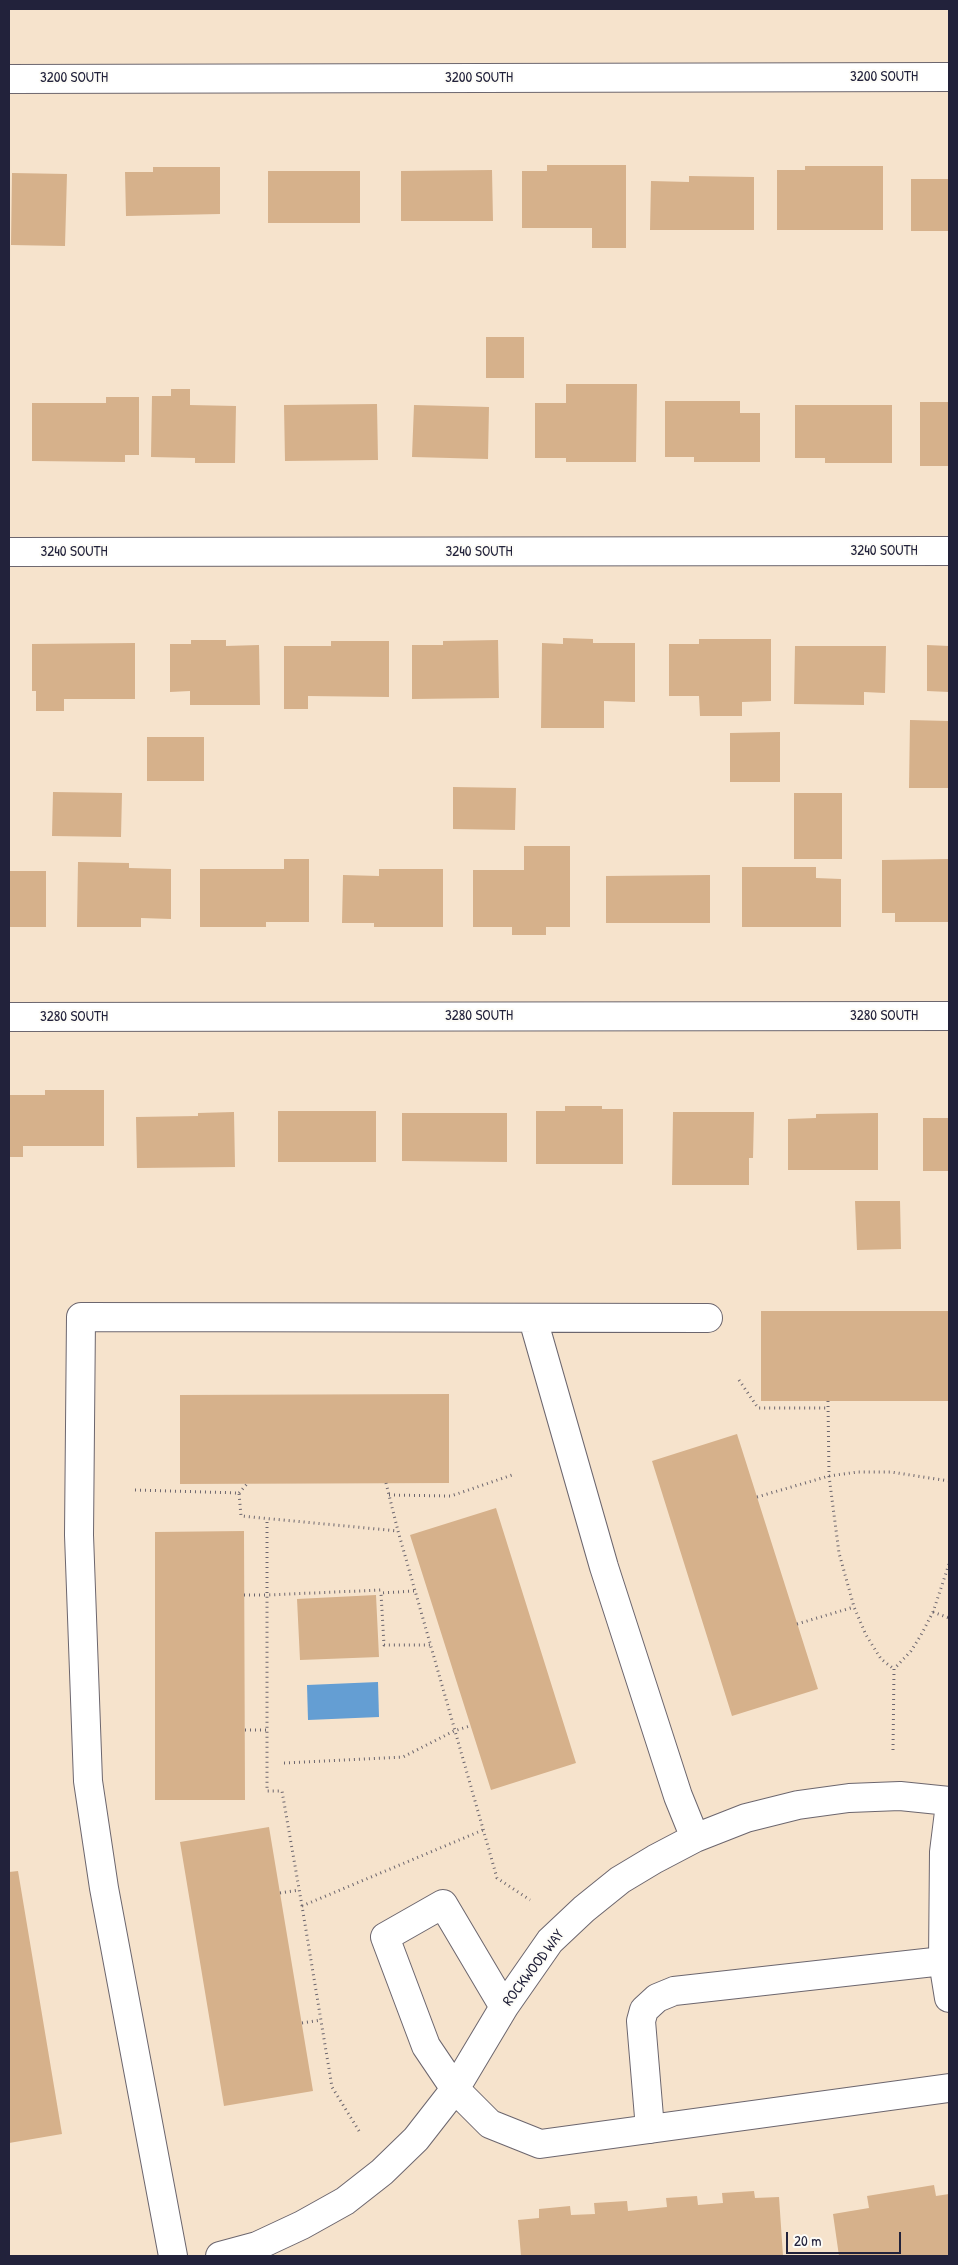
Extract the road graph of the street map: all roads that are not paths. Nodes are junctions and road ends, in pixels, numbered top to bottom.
1 (949, 77) edge
2 (9, 79) edge
3 (949, 551) edge
4 (9, 552) edge
5 (949, 1016) edge
6 (9, 1017) edge
7 (708, 1318) dead end
8 (533, 1319) junction
9 (949, 1801) edge
10 (949, 1812) edge
11 (695, 1838) junction
12 (943, 1961) junction
13 (949, 1998) edge
14 (504, 2007) junction
15 (949, 2088) edge
16 (455, 2090) junction
17 (650, 2129) junction
18 (257, 2251) edge
19 (173, 2256) edge
20 (220, 2256) edge

1 - 2 street, 3200 SOUTH
3 - 4 street, 3240 SOUTH
5 - 6 street, 3280 SOUTH
7 - 8 street
8 - 11 street
8 - 19 street
9 - 11 street, ROCKWOOD WAY
10 - 12 street
11 - 14 street, ROCKWOOD WAY
12 - 13 street
12 - 17 street
14 - 16 street, ROCKWOOD WAY
14 - 16 street
15 - 17 street
16 - 17 street
16 - 18 street, ROCKWOOD WAY
18 - 20 street, ROCKWOOD WAY

